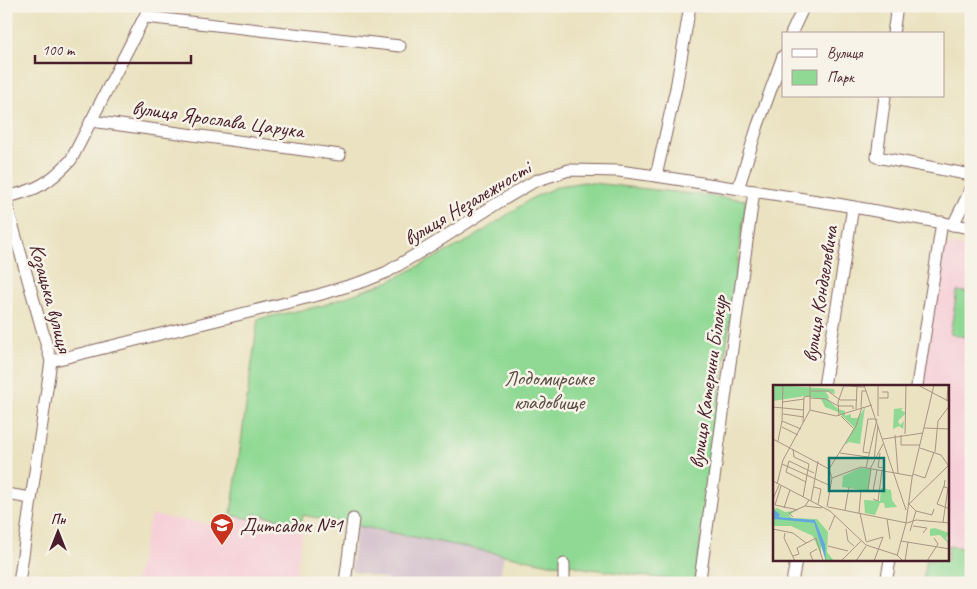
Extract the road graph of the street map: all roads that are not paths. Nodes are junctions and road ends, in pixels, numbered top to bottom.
1 (690, 6) edge
2 (795, 6) edge
3 (804, 6) edge
4 (897, 6) edge
5 (147, 12) edge
6 (793, 29) edge
7 (893, 32) edge
8 (400, 46) dead end
9 (782, 59) edge
10 (885, 98) edge
11 (91, 121) junction
12 (340, 154) dead end
13 (971, 175) edge
14 (656, 176) junction
15 (738, 188) junction
16 (971, 189) edge
17 (754, 191) junction
18 (6, 197) edge
19 (6, 202) edge
20 (854, 207) junction
21 (947, 224) junction
22 (971, 228) edge
23 (51, 361) junction
24 (824, 385) edge
25 (917, 385) edge
26 (6, 494) edge
27 (31, 498) junction
28 (353, 519) dead end
29 (796, 562) edge
30 (890, 562) edge
31 (564, 564) dead end
32 (700, 579) dead end
33 (19, 583) edge
34 (345, 583) edge
35 (564, 583) edge
36 (792, 583) edge
37 (886, 583) edge

1 - 14 street
2 - 6 street
3 - 6 street
4 - 7 street
5 - 8 street
5 - 11 street
9 - 15 street
10 - 13 street
11 - 12 street, вулиця Ярослава Царука
11 - 18 street
14 - 15 street, вулиця Незалежності
14 - 23 street, вулиця Незалежності
15 - 17 street, вулиця Незалежності
16 - 21 street
17 - 20 street, вулиця Незалежності
17 - 32 street, вулиця Катерини Білокур
19 - 23 street, Козацька вулиця
20 - 21 street, вулиця Незалежності
20 - 24 street, вулиця Кондзелевича
21 - 22 street, вулиця Незалежності
21 - 25 street
23 - 27 street, Козацька вулиця
26 - 27 street
27 - 33 street, Козацька вулиця
28 - 34 street
29 - 36 street
30 - 37 street
31 - 35 street

